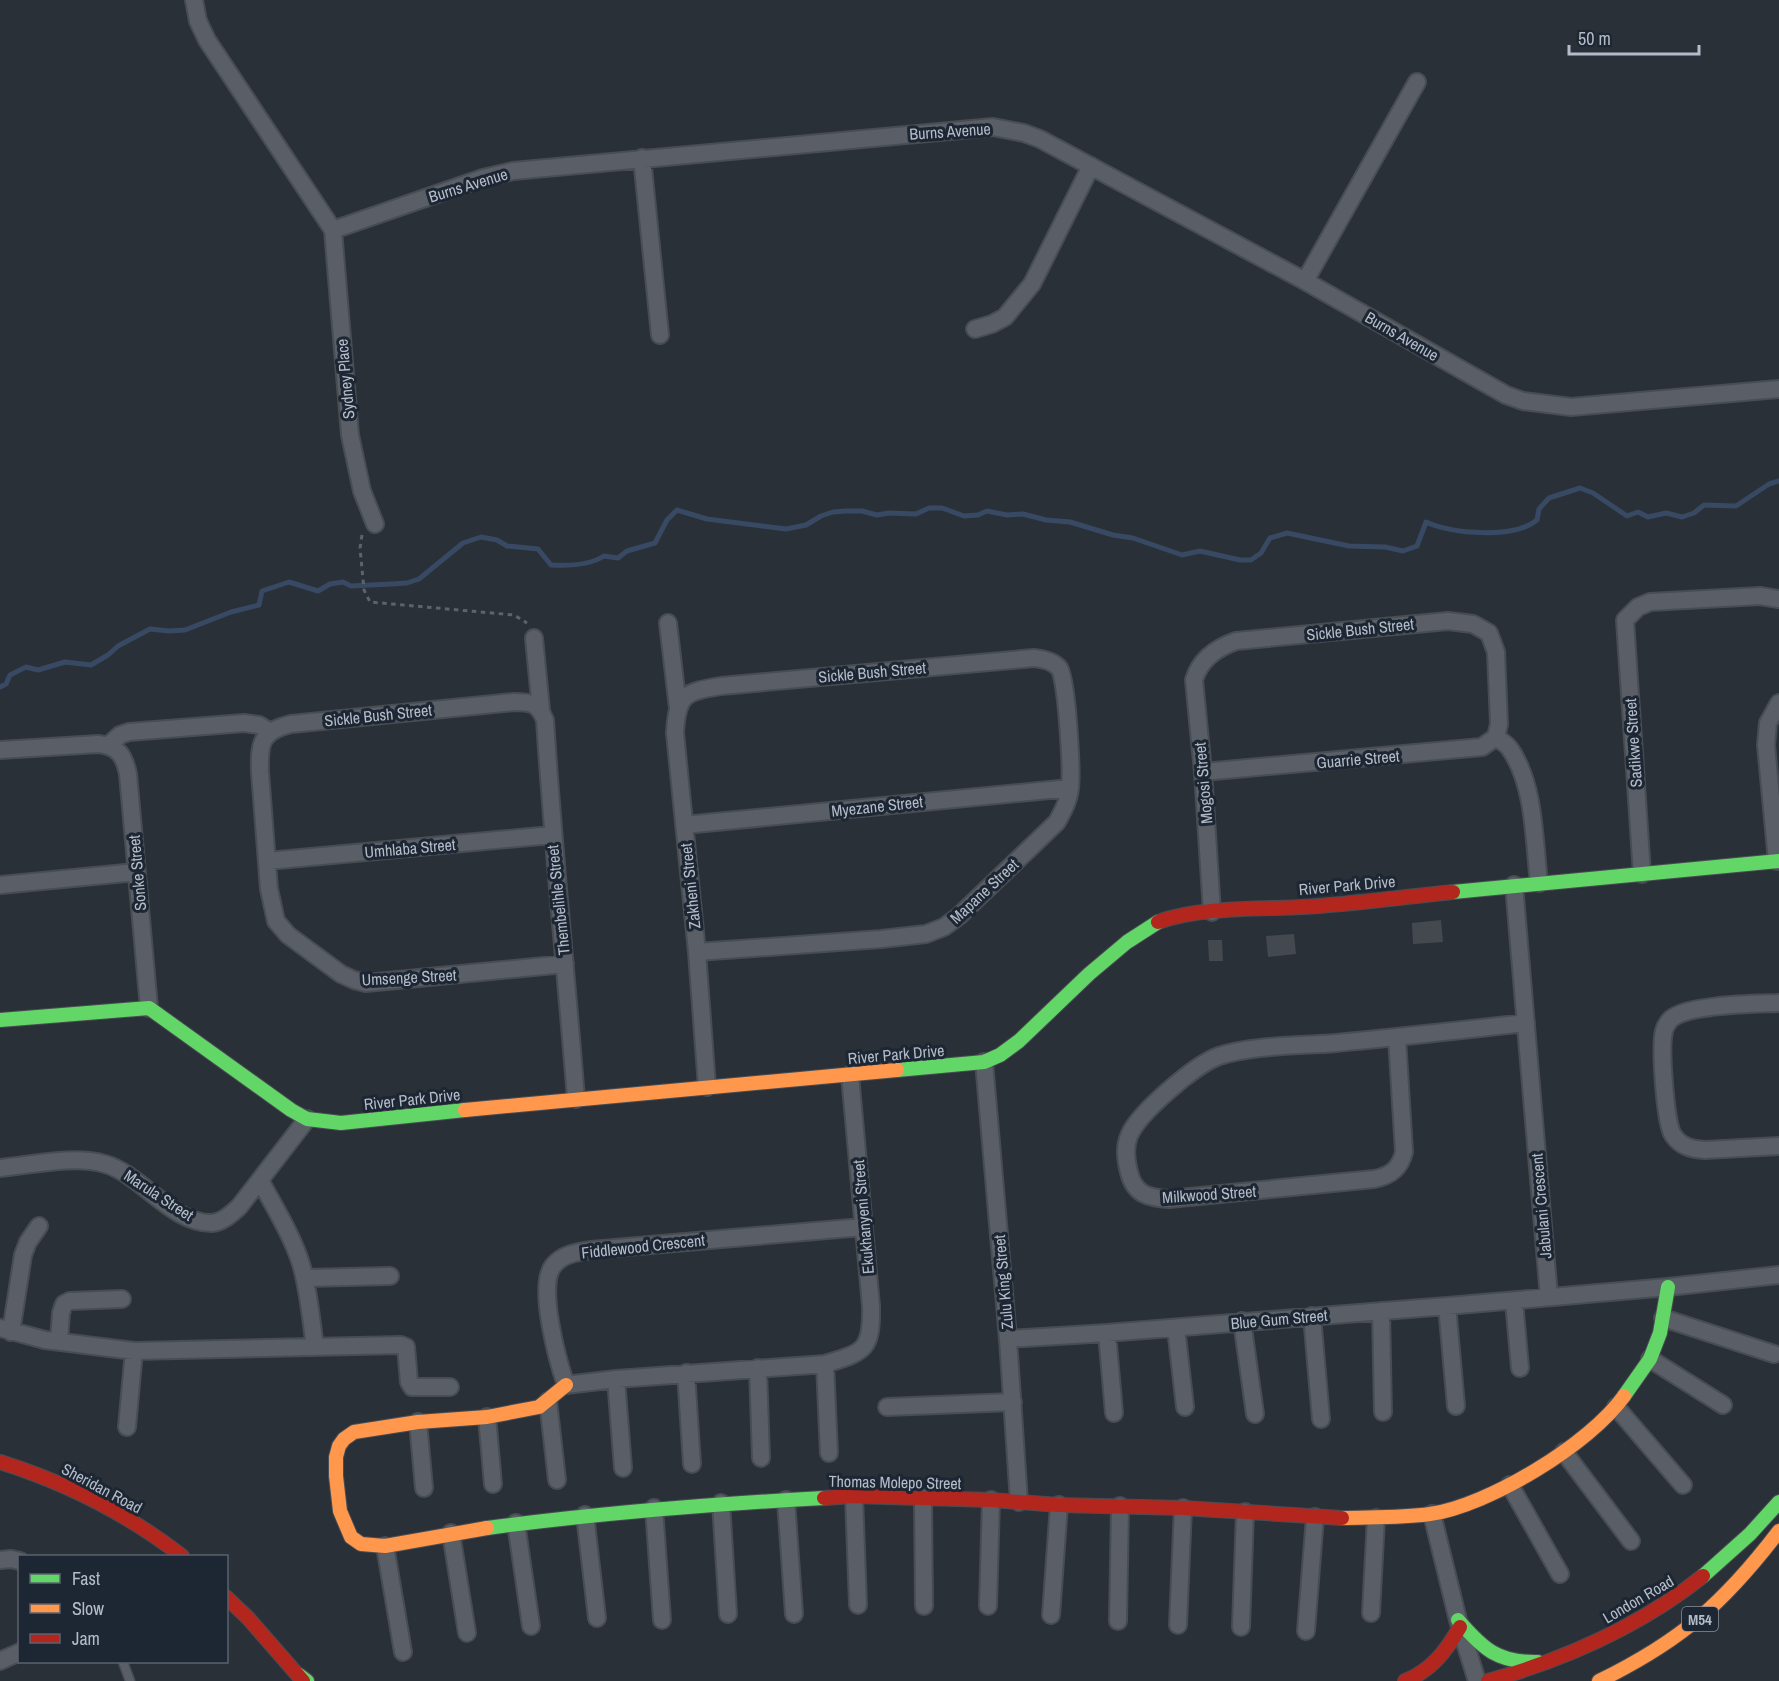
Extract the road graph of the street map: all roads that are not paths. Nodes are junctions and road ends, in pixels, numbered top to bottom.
1 (194, 0) edge
2 (1418, 82) dead end
3 (642, 158) junction
4 (1091, 166) junction
5 (333, 230) junction
6 (1305, 281) junction
7 (975, 329) dead end
8 (660, 335) dead end
9 (1779, 389) edge
10 (375, 524) road end
11 (1779, 598) edge
12 (668, 623) dead end
13 (534, 638) road end
14 (1206, 658) joint
15 (1053, 663) joint
16 (1779, 704) edge
17 (537, 707) junction
18 (678, 708) junction
19 (1498, 730) junction
20 (266, 736) junction
21 (109, 745) junction
22 (0, 750) edge
23 (1203, 772) junction
24 (1070, 788) junction
25 (684, 825) junction
26 (552, 835) junction
27 (267, 861) junction
28 (1778, 861) edge
29 (136, 872) junction
30 (1642, 874) junction
31 (1539, 883) junction
32 (0, 885) edge
33 (1514, 885) junction
34 (1212, 912) junction
35 (697, 952) junction
36 (565, 964) junction
37 (1779, 1002) edge
38 (149, 1008) junction
39 (0, 1020) edge
40 (1526, 1023) junction
41 (1397, 1038) junction
42 (984, 1062) junction
43 (850, 1075) junction
44 (707, 1087) junction
45 (576, 1099) junction
46 (307, 1119) junction
47 (1779, 1146) edge
48 (0, 1168) edge
49 (260, 1180) junction
50 (39, 1226) dead end
51 (863, 1227) junction
52 (1779, 1275) edge
53 (390, 1276) dead end
54 (305, 1278) junction
55 (1668, 1287) junction
56 (1549, 1297) junction
57 (122, 1299) dead end
58 (1514, 1300) junction
59 (1447, 1306) junction
60 (1381, 1311) junction
61 (1312, 1316) junction
62 (1663, 1318) junction
63 (1242, 1321) junction
64 (1176, 1328) junction
65 (5, 1330) edge
66 (1107, 1333) junction
67 (1008, 1339) junction
68 (59, 1342) junction
69 (315, 1347) junction
70 (134, 1351) junction
71 (1774, 1354) dead end
72 (1650, 1359) junction
73 (825, 1364) junction
74 (758, 1368) junction
75 (1520, 1368) dead end
76 (686, 1373) junction
77 (616, 1379) junction
78 (566, 1385) junction
79 (450, 1387) dead end
80 (548, 1401) junction
81 (1013, 1402) junction
82 (1723, 1405) dead end
83 (1456, 1406) dead end
84 (887, 1407) dead end
85 (1185, 1407) dead end
86 (1616, 1407) junction
87 (1383, 1412) dead end
88 (1114, 1413) dead end
89 (1255, 1414) dead end
90 (487, 1417) junction
91 (1321, 1419) dead end
92 (418, 1422) junction
93 (127, 1427) dead end
94 (1564, 1452) junction
95 (828, 1453) dead end
96 (761, 1458) dead end
97 (0, 1462) edge
98 (692, 1464) dead end
99 (623, 1468) dead end
100 (557, 1480) dead end
101 (493, 1484) dead end
102 (1510, 1485) junction
103 (1683, 1485) dead end
104 (424, 1488) dead end
105 (854, 1496) junction
106 (923, 1498) junction
107 (786, 1500) junction
108 (992, 1500) junction
109 (1019, 1502) junction
110 (1779, 1502) edge
111 (721, 1503) junction
112 (1059, 1505) junction
113 (1120, 1506) junction
114 (654, 1508) junction
115 (1183, 1508) junction
116 (1245, 1512) junction
117 (1432, 1514) junction
118 (585, 1515) junction
119 (1315, 1517) junction
120 (1376, 1518) junction
121 (516, 1523) junction
122 (1779, 1531) edge
123 (451, 1533) junction
124 (1631, 1541) dead end
125 (385, 1546) junction
126 (179, 1555) edge
127 (0, 1560) edge
128 (18, 1561) edge
129 (1560, 1574) dead end
130 (228, 1600) edge
131 (858, 1605) dead end
132 (924, 1606) dead end
133 (988, 1606) dead end
134 (1371, 1613) dead end
135 (728, 1614) dead end
136 (795, 1614) dead end
137 (1052, 1615) dead end
138 (597, 1618) dead end
139 (662, 1620) dead end
140 (1118, 1621) dead end
141 (1459, 1623) junction
142 (1178, 1625) dead end
143 (531, 1626) dead end
144 (1241, 1627) dead end
145 (1306, 1631) dead end
146 (466, 1633) dead end
147 (277, 1652) junction
148 (403, 1652) dead end
149 (18, 1653) edge
150 (1560, 1659) junction
151 (0, 1661) edge
152 (123, 1663) edge
153 (303, 1679) edge
154 (130, 1681) edge
155 (284, 1681) edge
156 (1405, 1681) edge
157 (1476, 1681) edge
158 (1488, 1681) edge
159 (1599, 1681) edge

1 - 5 street
2 - 6 street
3 - 4 street, Burns Avenue
3 - 5 street, Burns Avenue
3 - 8 street
4 - 6 street, Burns Avenue
4 - 7 street
5 - 10 street, Sydney Place
6 - 9 street, Burns Avenue
11 - 30 street, Sadikwe Street
12 - 18 street, Zakheni Street
13 - 17 street, Thembelihle Street
14 - 19 street, Sickle Bush Street
14 - 23 street, Mogosi Street
15 - 18 street, Sickle Bush Street
15 - 24 street, Mapane Street
16 - 28 street
17 - 20 street, Sickle Bush Street
17 - 26 street, Thembelihle Street
18 - 25 street, Zakheni Street
19 - 23 street, Guarrie Street
19 - 31 street
20 - 21 street
20 - 27 street, Umsenge Street
21 - 22 street
21 - 29 street, Sonke Street
23 - 34 street, Mogosi Street
24 - 25 street, Myezane Street
24 - 35 street, Mapane Street
25 - 35 street, Zakheni Street
26 - 27 street, Umhlaba Street
26 - 36 street, Thembelihle Street
27 - 36 street, Umsenge Street
28 - 30 street, River Park Drive
29 - 32 street
29 - 38 street, Sonke Street
30 - 31 street, River Park Drive
31 - 33 street, River Park Drive
33 - 34 street, River Park Drive
33 - 40 street, Jabulani Crescent
34 - 42 street, River Park Drive
35 - 44 street, Zakheni Street
36 - 45 street, Thembelihle Street
37 - 47 street
38 - 39 street
38 - 46 street, River Park Drive
40 - 41 street, Milkwood Street
40 - 56 street, Jabulani Crescent
41 - 41 street, Milkwood Street
42 - 43 street, River Park Drive
42 - 67 street, Zulu King Street
43 - 44 street, River Park Drive
43 - 51 street, Ekukhanyeni Street
44 - 45 street, River Park Drive
45 - 46 street, River Park Drive
46 - 49 street, Marula Street
48 - 49 street, Marula Street
49 - 54 street
50 - 65 street
51 - 73 street, Ekukhanyeni Street
51 - 78 street, Fiddlewood Crescent
52 - 55 street
53 - 54 street
54 - 69 street
55 - 56 street
55 - 62 street, Thomas Molepo Street
56 - 58 street, Blue Gum Street
57 - 68 street
58 - 59 street, Blue Gum Street
58 - 75 street
59 - 60 street, Blue Gum Street
59 - 83 street
60 - 61 street, Blue Gum Street
60 - 87 street
61 - 63 street, Blue Gum Street
61 - 91 street
62 - 71 street
62 - 72 street, Thomas Molepo Street
63 - 64 street, Blue Gum Street
63 - 89 street
64 - 66 street, Blue Gum Street
64 - 85 street
65 - 68 street
66 - 67 street, Blue Gum Street
66 - 88 street
67 - 81 street, Zulu King Street
68 - 70 street
69 - 70 street
69 - 79 street
70 - 93 street
72 - 82 street
72 - 86 street, Thomas Molepo Street
73 - 74 street
73 - 95 street
74 - 76 street
74 - 96 street
76 - 77 street
76 - 98 street
77 - 78 street
77 - 99 street
78 - 80 street, Thomas Molepo Street
80 - 90 street, Thomas Molepo Street
80 - 100 street
81 - 84 street
81 - 109 street, Zulu King Street
86 - 94 street, Thomas Molepo Street
86 - 103 street
90 - 92 street, Thomas Molepo Street
90 - 101 street
92 - 104 street
92 - 125 street, Thomas Molepo Street
94 - 102 street, Thomas Molepo Street
94 - 124 street
97 - 126 street, Sheridan Road
102 - 117 street, Thomas Molepo Street
102 - 129 street
105 - 106 street, Thomas Molepo Street
105 - 107 street, Thomas Molepo Street
105 - 131 street
106 - 108 street, Thomas Molepo Street
106 - 132 street
107 - 111 street, Thomas Molepo Street
107 - 136 street
108 - 109 street, Thomas Molepo Street
108 - 133 street
109 - 112 street, Thomas Molepo Street
110 - 150 street, London Road / M54
111 - 114 street, Thomas Molepo Street
111 - 135 street
112 - 113 street, Thomas Molepo Street
112 - 137 street
113 - 115 street, Thomas Molepo Street
113 - 140 street
114 - 118 street, Thomas Molepo Street
114 - 139 street
115 - 116 street, Thomas Molepo Street
115 - 142 street
116 - 119 street, Thomas Molepo Street
116 - 144 street
117 - 120 street, Thomas Molepo Street
117 - 141 street
118 - 121 street, Thomas Molepo Street
118 - 138 street
119 - 120 street, Thomas Molepo Street
119 - 145 street
120 - 134 street
121 - 123 street, Thomas Molepo Street
121 - 143 street
122 - 159 street, M54
123 - 125 street, Thomas Molepo Street
123 - 146 street
125 - 148 street
127 - 128 street
130 - 147 street
141 - 150 street
141 - 156 street
141 - 157 street
147 - 153 street
147 - 155 street
149 - 151 street
150 - 158 street, London Road / M54
152 - 154 lane

